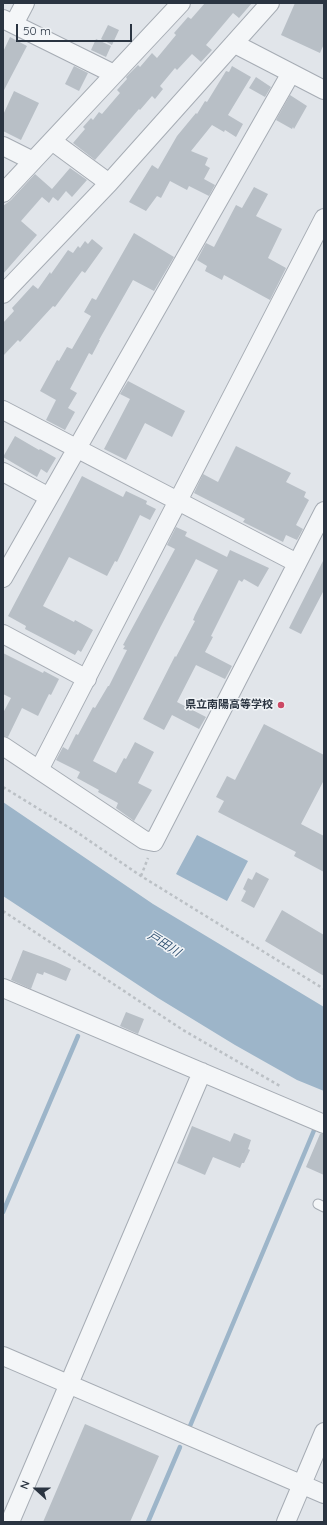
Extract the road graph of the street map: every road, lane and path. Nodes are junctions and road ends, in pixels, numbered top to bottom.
1 (24, 3) edge
2 (181, 3) edge
3 (270, 3) edge
4 (8, 22) edge
5 (234, 44) junction
6 (291, 72) junction
7 (114, 74) junction
8 (324, 90) edge
9 (52, 141) junction
10 (3, 146) edge
11 (33, 161) junction
12 (109, 183) junction
13 (3, 193) edge
14 (324, 218) edge
15 (3, 294) edge
16 (3, 410) edge
17 (76, 449) junction
18 (3, 472) edge
19 (49, 497) junction
20 (178, 502) junction
21 (324, 511) edge
22 (297, 563) junction
23 (3, 578) edge
24 (3, 634) edge
25 (87, 679) junction
26 (3, 746) edge
27 (39, 770) junction
28 (3, 787) edge
29 (3, 911) edge
30 (3, 988) edge
31 (324, 989) edge
32 (202, 1072) junction
33 (286, 1088) dead end
34 (324, 1124) edge
35 (3, 1356) edge
36 (69, 1385) junction
37 (324, 1432) edge
38 (302, 1484) junction
39 (324, 1494) edge
40 (10, 1522) edge
41 (286, 1522) edge

1 - 4 street
2 - 7 street
3 - 5 street
4 - 7 street
5 - 6 street
5 - 12 street
6 - 8 street
6 - 17 street
7 - 9 street
9 - 11 street
9 - 12 street
10 - 11 street
11 - 13 street
12 - 15 street
14 - 20 street
16 - 17 street
17 - 19 street
17 - 20 street
18 - 19 street
19 - 23 street
20 - 22 street
20 - 25 street
21 - 22 street
22 - 27 street
24 - 25 street
25 - 27 street
26 - 27 street
28 - 31 path
29 - 33 path
30 - 32 street
32 - 34 street
32 - 36 street
35 - 36 street
36 - 38 street
36 - 40 street
37 - 38 street
38 - 39 street
38 - 41 street

